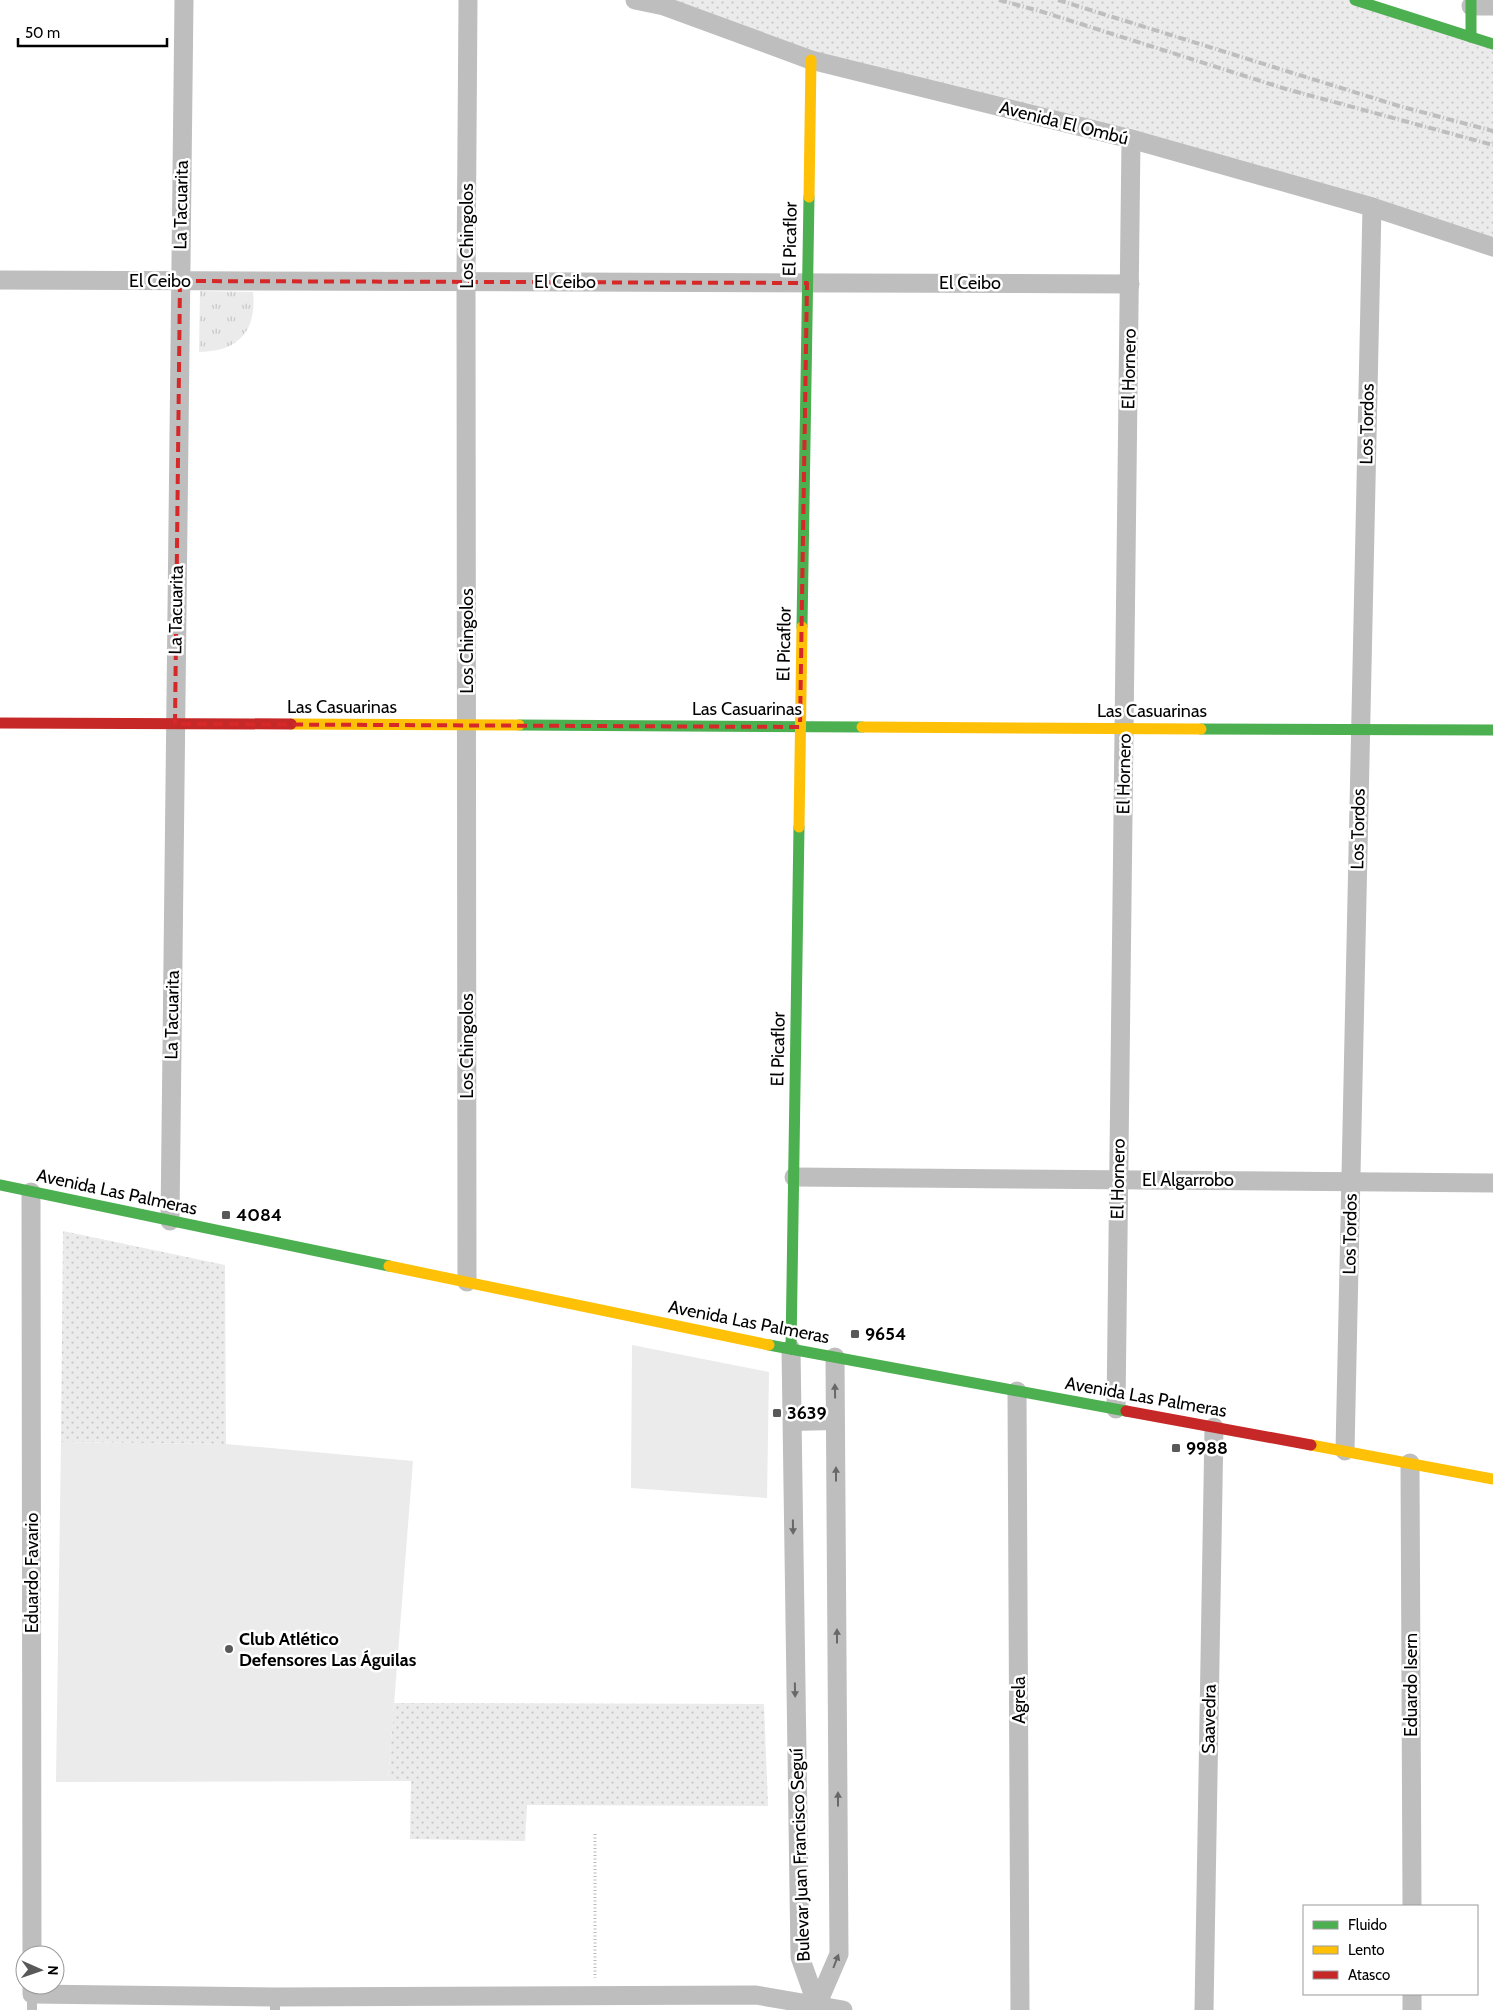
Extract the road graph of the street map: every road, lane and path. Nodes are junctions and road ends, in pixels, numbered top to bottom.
1 (184, 0) edge
2 (468, 0) edge
3 (636, 0) edge
4 (1355, 0) edge
5 (1471, 3) edge
6 (1493, 6) edge
7 (1471, 37) junction
8 (1493, 44) edge
9 (810, 60) junction
10 (1132, 140) junction
11 (1372, 207) junction
12 (1493, 247) edge
13 (0, 280) edge
14 (180, 281) junction
15 (466, 281) junction
16 (807, 283) junction
17 (1130, 284) junction
18 (0, 723) edge
19 (175, 724) junction
20 (467, 725) junction
21 (800, 727) junction
22 (1124, 729) junction
23 (1361, 730) junction
24 (1493, 730) edge
25 (794, 1177) junction
26 (1118, 1180) junction
27 (1351, 1182) junction
28 (1493, 1182) edge
29 (0, 1185) edge
30 (30, 1192) junction
31 (170, 1221) junction
32 (467, 1282) junction
33 (791, 1349) junction
34 (835, 1357) junction
35 (1017, 1391) junction
36 (1116, 1409) junction
37 (836, 1425) junction
38 (791, 1426) junction
39 (1214, 1427) junction
40 (1345, 1451) junction
41 (1410, 1463) junction
42 (1493, 1479) edge
43 (595, 1834) dead end
44 (1412, 1905) edge
45 (32, 1945) edge
46 (1412, 1995) edge
47 (32, 1996) edge
48 (595, 1996) junction
49 (275, 2004) edge
50 (816, 2008) edge
51 (843, 2010) edge
52 (1020, 2010) edge
53 (1204, 2010) edge
54 (1412, 2010) edge

1 - 14 street, La Tacuarita
2 - 15 street, Los Chingolos
3 - 9 street, Avenida El Ombú
4 - 7 street
5 - 6 street
5 - 7 street
7 - 8 street
9 - 10 street, Avenida El Ombú
9 - 16 street, El Picaflor
10 - 11 street, Avenida El Ombú
10 - 17 street, El Hornero
11 - 12 street, Avenida El Ombú
11 - 23 street, Los Tordos
13 - 14 street, El Ceibo
14 - 15 street, El Ceibo
14 - 19 street, La Tacuarita
15 - 16 street, El Ceibo
15 - 20 street, Los Chingolos
16 - 17 street, El Ceibo
16 - 21 street, El Picaflor
17 - 22 street, El Hornero
18 - 19 street, Las Casuarinas
19 - 20 street, Las Casuarinas
19 - 31 street, La Tacuarita
20 - 21 street, Las Casuarinas
20 - 32 street, Los Chingolos
21 - 22 street, Las Casuarinas
21 - 25 street, El Picaflor
22 - 23 street, Las Casuarinas
22 - 26 street, El Hornero
23 - 24 street, Las Casuarinas
23 - 27 street, Los Tordos
25 - 26 street, El Algarrobo
25 - 33 street, El Picaflor
26 - 27 street, El Algarrobo
26 - 36 street, El Hornero
27 - 28 street, El Algarrobo
27 - 40 street, Los Tordos
29 - 30 street, Avenida Las Palmeras
30 - 31 street, Avenida Las Palmeras
30 - 45 street, Eduardo Favario
31 - 32 street, Avenida Las Palmeras
32 - 33 street, Avenida Las Palmeras
33 - 34 street, Avenida Las Palmeras
33 - 38 street, Bulevar Juan Francisco Seguí
34 - 35 street, Avenida Las Palmeras
37 -> 34 street, Bulevar Juan Francisco Seguí
35 - 36 street, Avenida Las Palmeras
35 - 52 street, Agrela
36 - 39 street, Avenida Las Palmeras
37 - 38 lane
50 -> 37 street, Bulevar Juan Francisco Seguí
38 -> 50 street, Bulevar Juan Francisco Seguí
39 - 40 street, Avenida Las Palmeras
39 - 53 street, Saavedra
40 - 41 street, Avenida Las Palmeras
41 - 42 street, Avenida Las Palmeras
41 - 44 street, Eduardo Isern
43 - 48 path
46 - 54 street
47 - 49 street
48 - 49 street
48 - 50 street
50 - 51 street

